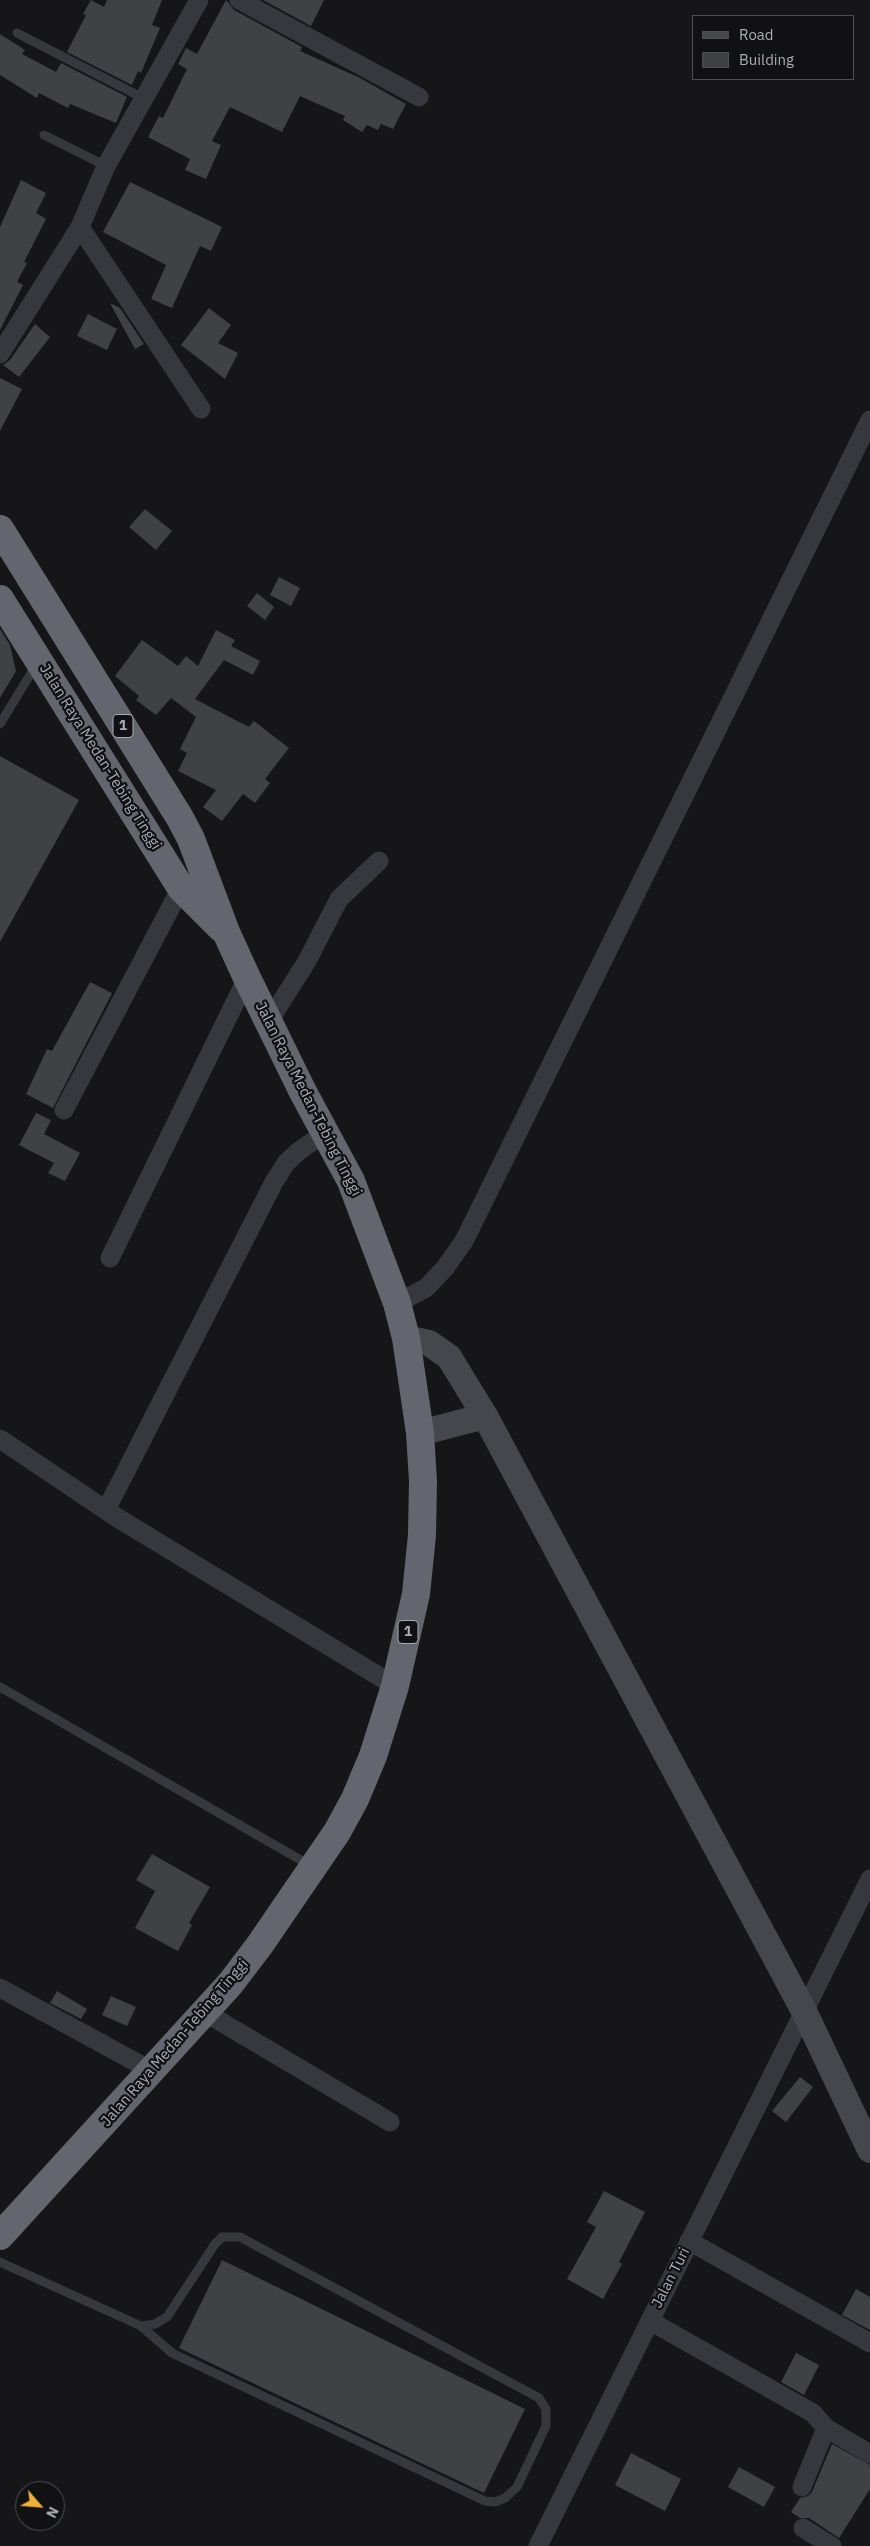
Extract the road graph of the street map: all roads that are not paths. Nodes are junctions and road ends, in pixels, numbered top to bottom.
1 (199, 0) edge
2 (239, 0) edge
3 (16, 33) dead end
4 (419, 97) dead end
5 (143, 98) junction
6 (44, 135) dead end
7 (106, 166) junction
8 (80, 227) junction
9 (0, 354) edge
10 (201, 409) dead end
11 (870, 420) edge
12 (0, 530) edge
13 (0, 599) edge
14 (39, 660) junction
15 (0, 724) edge
16 (379, 861) dead end
17 (181, 888) junction
18 (226, 932) junction
19 (247, 978) junction
20 (269, 1021) junction
21 (64, 1110) dead end
22 (328, 1135) junction
23 (110, 1258) dead end
24 (397, 1303) junction
25 (406, 1338) junction
26 (485, 1416) junction
27 (420, 1433) junction
28 (0, 1439) edge
29 (106, 1510) junction
30 (395, 1686) junction
31 (0, 1687) edge
32 (313, 1867) junction
33 (870, 1879) edge
34 (0, 1988) edge
35 (804, 2011) junction
36 (206, 2012) junction
37 (152, 2071) junction
38 (390, 2122) dead end
39 (870, 2150) edge
40 (0, 2236) edge
41 (690, 2242) junction
42 (0, 2262) edge
43 (650, 2321) junction
44 (141, 2326) junction
45 (870, 2343) edge
46 (826, 2428) junction
47 (870, 2454) edge
48 (802, 2487) dead end
49 (803, 2528) dead end
50 (538, 2546) edge
51 (832, 2546) edge

1 - 5 street
2 - 4 street
3 - 5 lane
5 - 7 street
6 - 7 lane
7 - 8 street
8 - 9 street
8 - 10 street
11 - 24 street
12 - 18 highway, Jalan Raya Medan-Tebing Tinggi / 1
13 - 14 highway, Jalan Raya Medan-Tebing Tinggi / 1
14 - 15 lane
14 - 17 highway, Jalan Raya Medan-Tebing Tinggi / 1
16 - 20 street
17 - 18 highway, Jalan Raya Medan-Tebing Tinggi / 1
17 - 21 street
18 - 19 highway, Jalan Raya Medan-Tebing Tinggi / 1
19 - 20 highway, Jalan Raya Medan-Tebing Tinggi / 1
19 - 23 street
20 - 22 highway, Jalan Raya Medan-Tebing Tinggi / 1
22 - 24 highway, Jalan Raya Medan-Tebing Tinggi / 1
22 - 29 street
24 - 25 highway, Jalan Raya Medan-Tebing Tinggi / 1
25 - 26 street
25 - 27 highway, Jalan Raya Medan-Tebing Tinggi / 1
26 - 27 street
26 - 35 street
27 - 30 highway, Jalan Raya Medan-Tebing Tinggi / 1
28 - 29 street
29 - 30 street
30 - 32 highway, Jalan Raya Medan-Tebing Tinggi / 1
31 - 32 lane
32 - 36 highway, Jalan Raya Medan-Tebing Tinggi / 1
33 - 35 street, Jalan Turi
34 - 37 street
35 - 39 street
35 - 41 street, Jalan Turi
36 - 37 highway, Jalan Raya Medan-Tebing Tinggi / 1
36 - 38 street
37 - 40 highway, Jalan Raya Medan-Tebing Tinggi / 1
41 - 43 street, Jalan Turi
41 - 45 street
42 - 44 lane
43 - 46 street
43 - 50 street, Jalan Turi
44 - 44 lane
46 - 47 street
46 - 48 street
49 - 51 street

